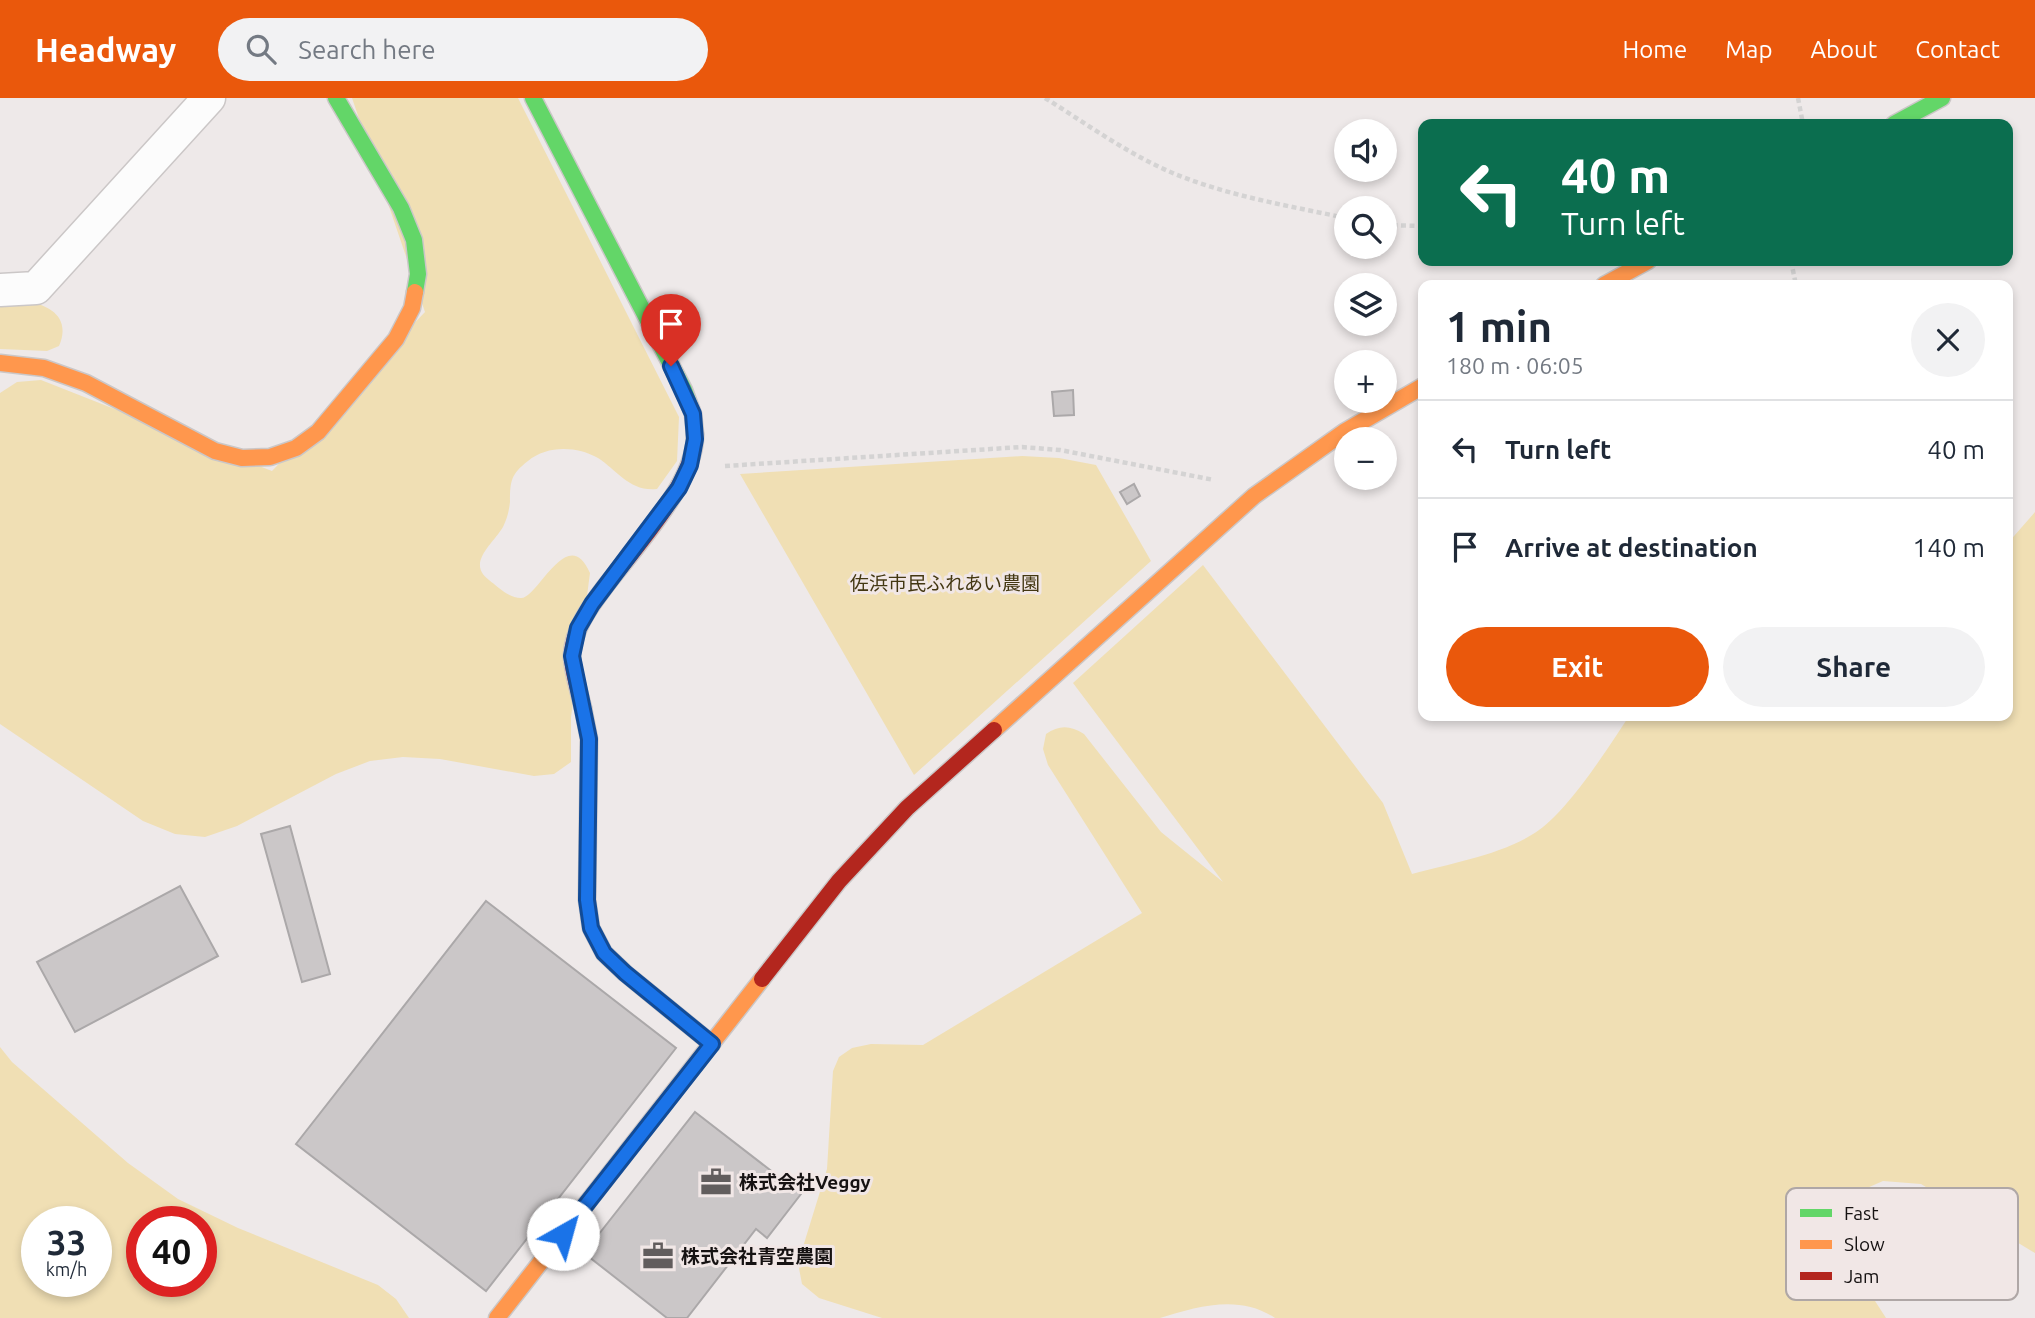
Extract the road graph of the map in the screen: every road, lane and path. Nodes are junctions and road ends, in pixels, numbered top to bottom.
1 (209, 98) edge
2 (336, 98) edge
3 (533, 98) edge
4 (1045, 98) edge
5 (1798, 98) edge
6 (1942, 98) edge
7 (1802, 119) edge
8 (1904, 119) edge
9 (1334, 215) edge
10 (1397, 225) edge
11 (1418, 226) edge
12 (1639, 266) edge
13 (1613, 280) edge
14 (0, 290) edge
15 (0, 363) edge
16 (1418, 389) edge
17 (690, 465) junction
18 (1241, 507) junction
19 (712, 1044) junction
20 (497, 1318) edge

1 - 14 street
2 - 15 street
3 - 17 street
4 - 9 path
5 - 7 path
6 - 8 street
10 - 11 path
12 - 13 street
16 - 18 street
17 - 18 path
17 - 19 street
18 - 19 street
19 - 20 street

